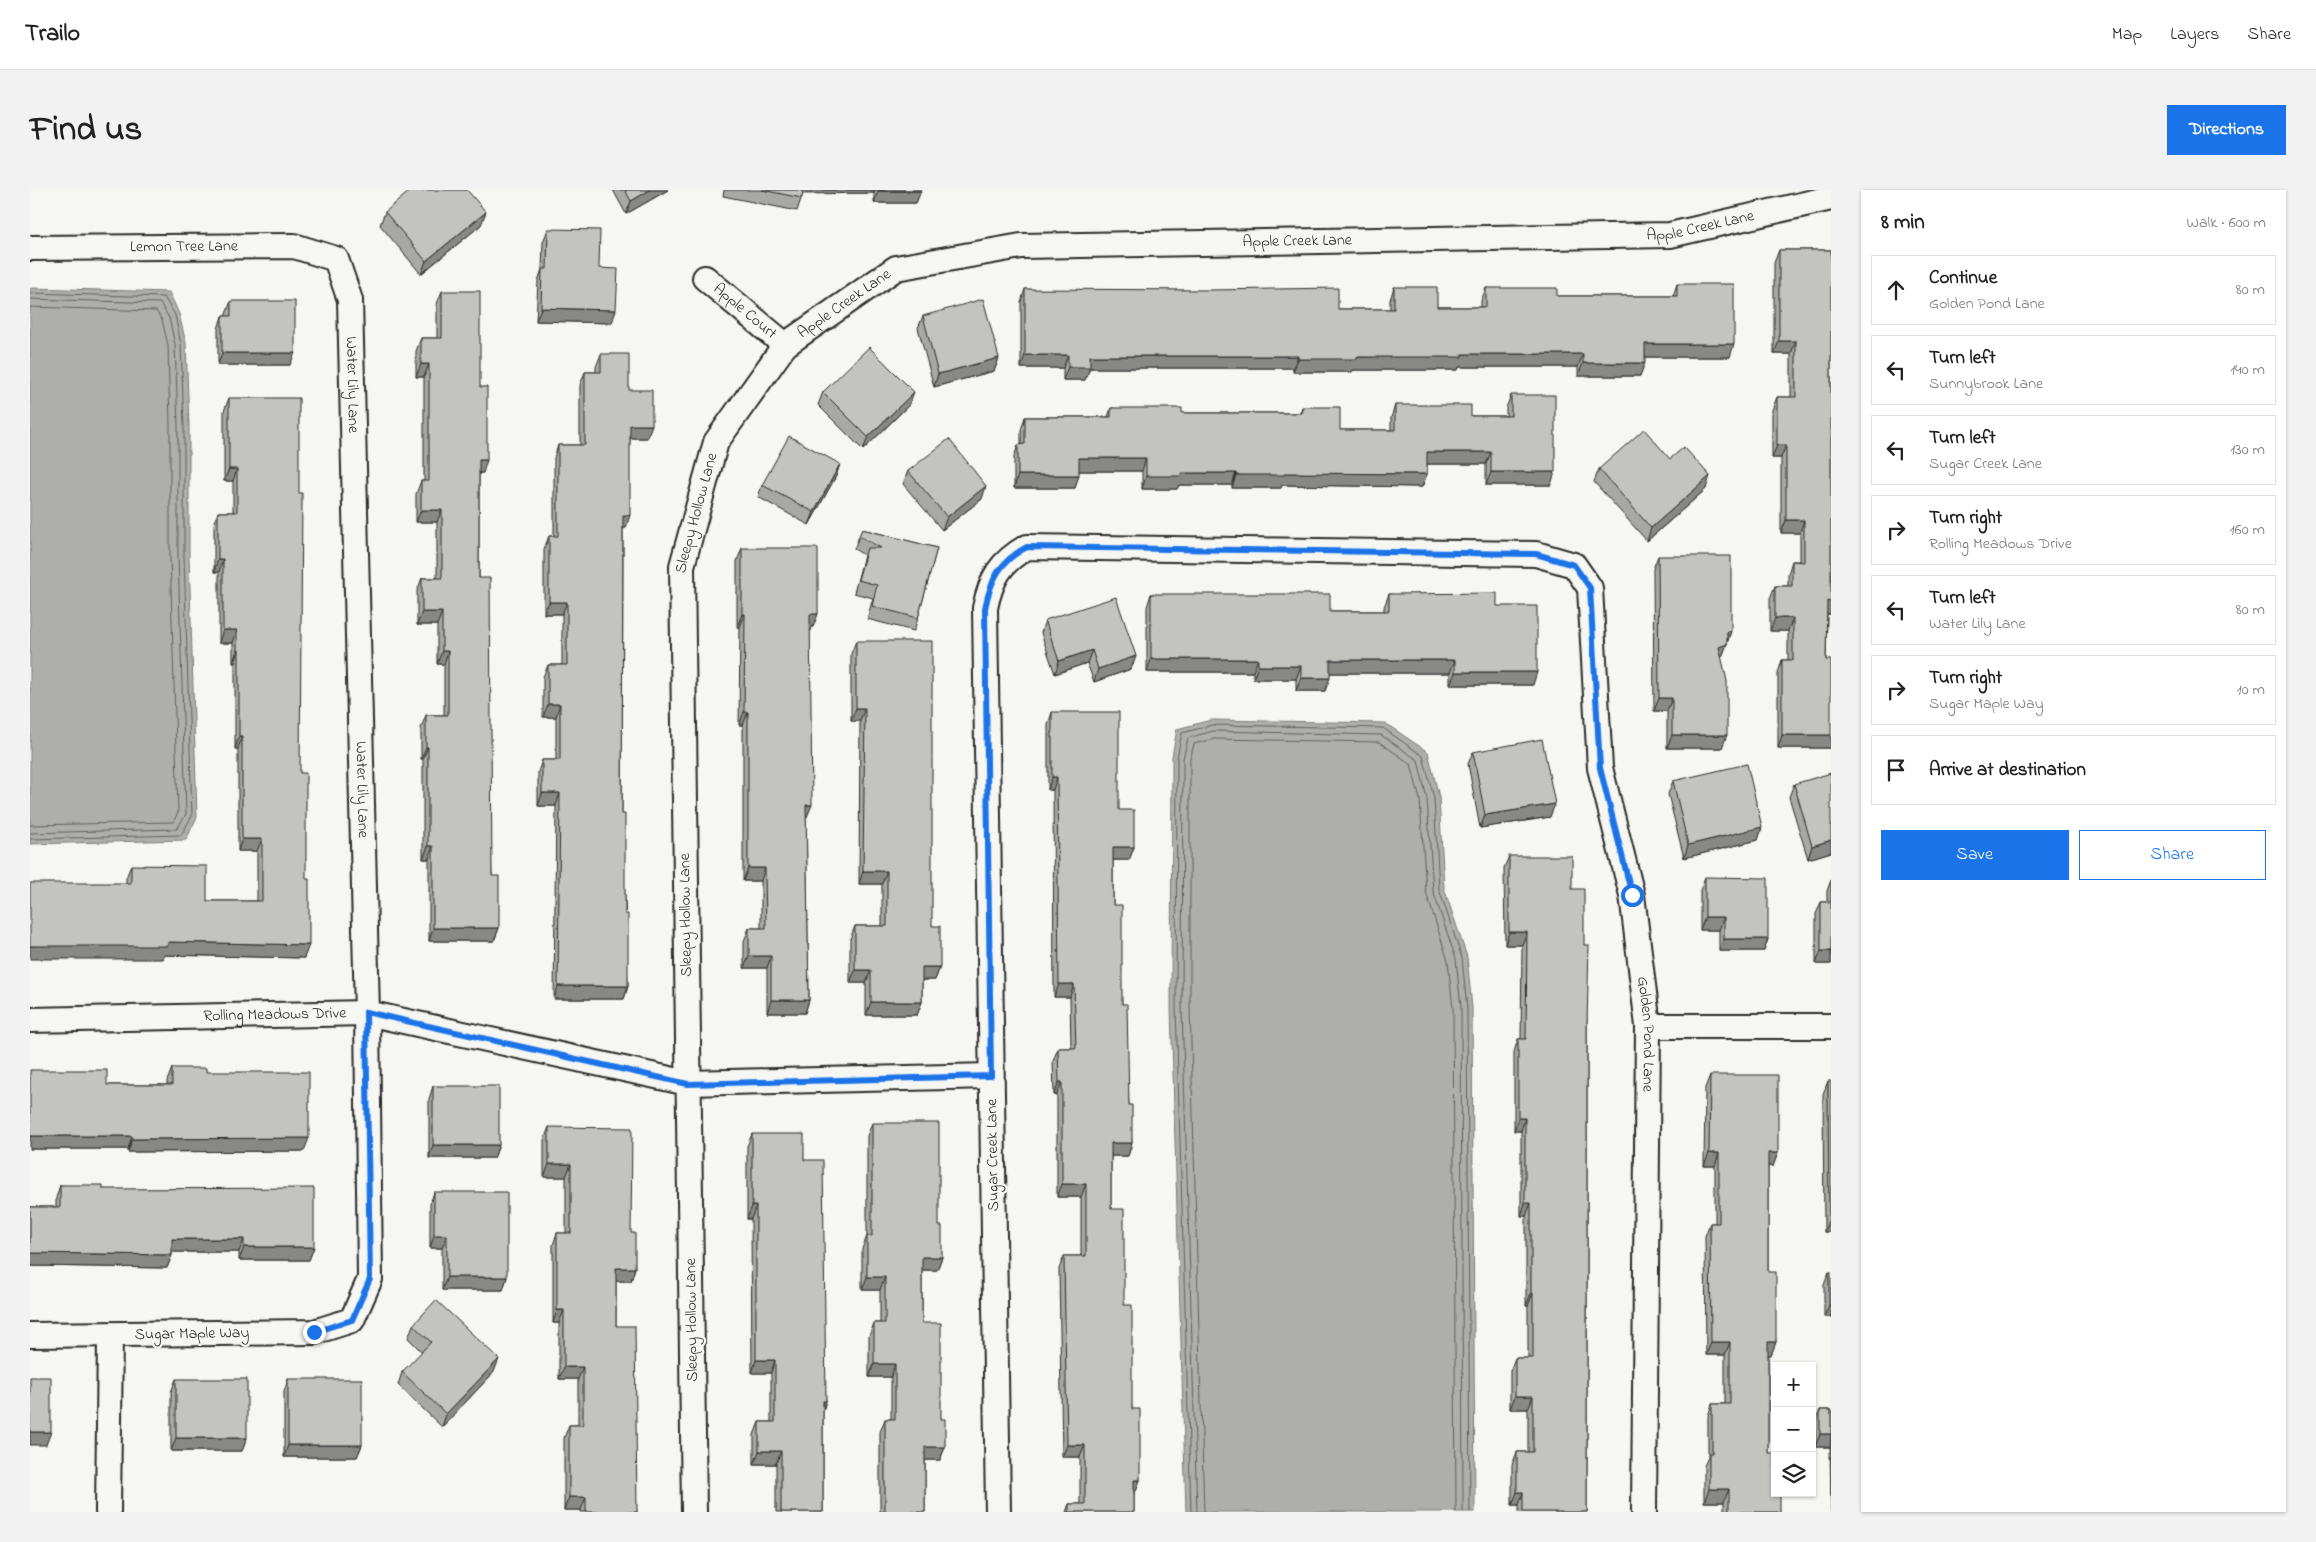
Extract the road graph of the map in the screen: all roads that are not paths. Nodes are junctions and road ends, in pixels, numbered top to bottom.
1 (1831, 198) edge
2 (30, 248) edge
3 (336, 259) joint
4 (705, 278) dead end
5 (785, 345) junction
6 (1574, 565) joint
7 (366, 1012) junction
8 (30, 1020) edge
9 (1648, 1026) junction
10 (1831, 1026) edge
11 (991, 1076) junction
12 (688, 1084) junction
13 (352, 1320) joint
14 (30, 1335) edge
15 (110, 1335) junction
16 (108, 1512) edge
17 (694, 1512) edge
18 (998, 1512) edge
19 (1644, 1512) edge

1 - 5 street, Apple Creek Lane
2 - 3 street, Lemon Tree Lane
3 - 7 street, Water Lily Lane
4 - 5 street, Apple Court
5 - 12 street, Sleepy Hollow Lane
6 - 9 street, Golden Pond Lane
6 - 11 street, Sugar Creek Lane
7 - 8 street, Rolling Meadows Drive
7 - 12 street, Rolling Meadows Drive
7 - 13 street, Water Lily Lane
9 - 10 street
9 - 19 street, Golden Pond Lane
11 - 12 street, Rolling Meadows Drive
11 - 18 street, Sugar Creek Lane
12 - 17 street, Sleepy Hollow Lane
13 - 15 street, Sugar Maple Way
14 - 15 street, Sugar Maple Way
15 - 16 street

